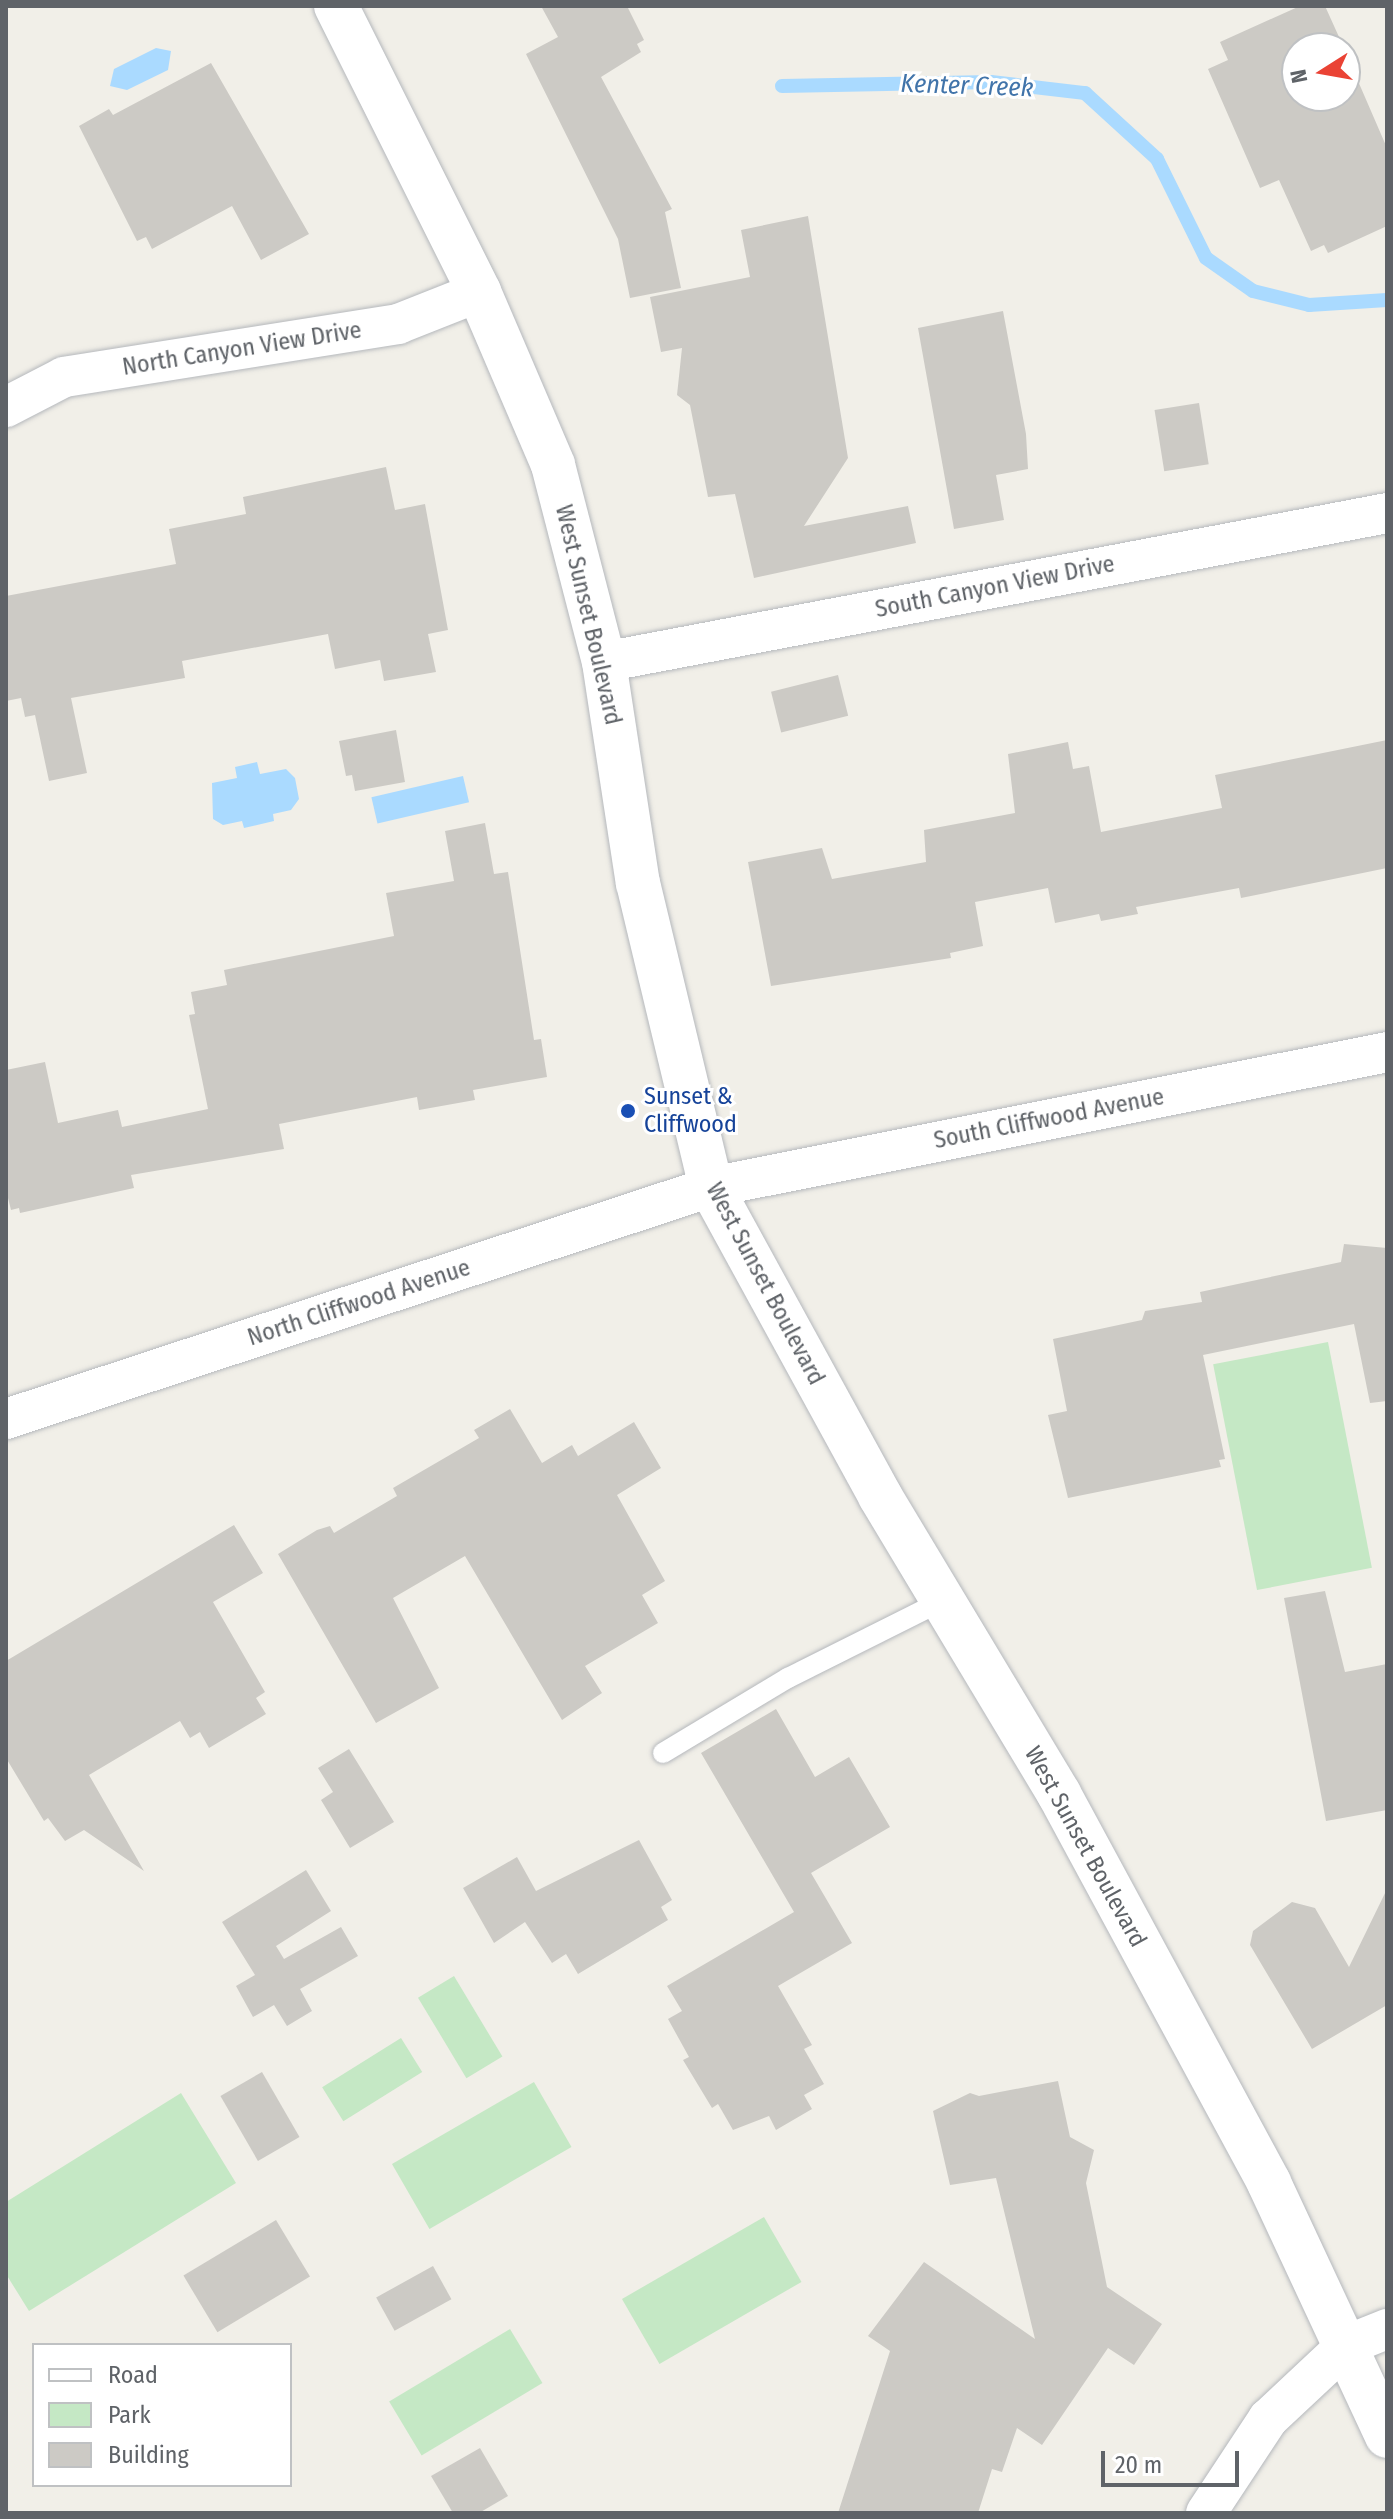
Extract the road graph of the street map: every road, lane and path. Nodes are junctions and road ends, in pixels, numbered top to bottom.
1 (336, 6) edge
2 (479, 292) junction
3 (6, 407) edge
4 (1387, 513) edge
5 (604, 662) junction
6 (1387, 1052) edge
7 (711, 1187) junction
8 (6, 1419) edge
9 (942, 1601) junction
10 (663, 1753) dead end
11 (1387, 2329) edge
12 (1347, 2345) junction
13 (1387, 2436) edge
14 (1206, 2513) edge

1 - 2 main road, West Sunset Boulevard
2 - 3 street, North Canyon View Drive
2 - 5 main road, West Sunset Boulevard
4 - 5 street, South Canyon View Drive
5 - 7 main road, West Sunset Boulevard
6 - 7 street, South Cliffwood Avenue
7 - 8 street, North Cliffwood Avenue
7 - 9 main road, West Sunset Boulevard
9 - 10 lane
9 - 12 main road, West Sunset Boulevard
11 - 12 street
12 - 13 main road, West Sunset Boulevard
12 - 14 street

